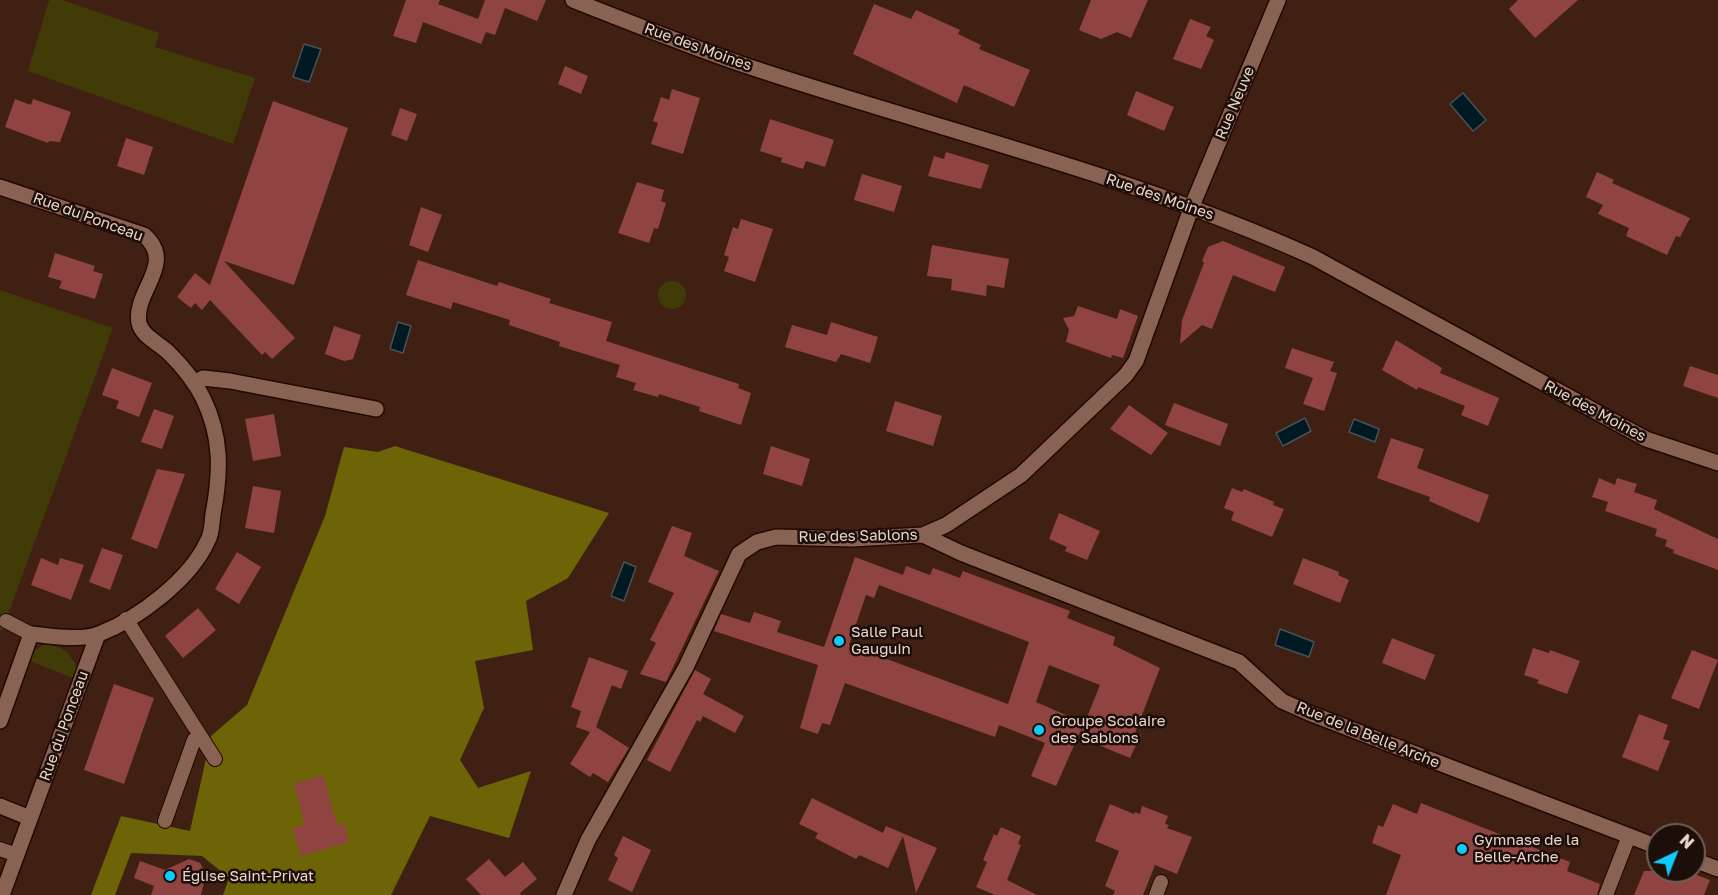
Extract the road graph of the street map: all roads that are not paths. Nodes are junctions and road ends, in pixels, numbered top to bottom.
1 (573, 0) edge
2 (1278, 0) edge
3 (0, 187) edge
4 (1192, 206) junction
5 (194, 383) junction
6 (376, 410) dead end
7 (1718, 463) edge
8 (923, 535) junction
9 (126, 619) junction
10 (6, 621) dead end
11 (31, 634) junction
12 (98, 634) junction
13 (0, 721) edge
14 (201, 737) junction
15 (215, 759) dead end
16 (0, 806) edge
17 (30, 818) junction
18 (165, 821) dead end
19 (1629, 836) junction
20 (1646, 842) edge
21 (0, 849) edge
22 (17, 855) junction
23 (2, 895) edge
24 (564, 895) edge
25 (1606, 895) edge

1 - 4 street, Rue des Moines
2 - 4 street, Rue Neuve
3 - 5 street, Rue du Ponceau
4 - 7 street, Rue des Moines
4 - 8 street, Rue des Sablons
5 - 6 street
5 - 9 street, Rue du Ponceau
8 - 19 street, Rue de la Belle Arche
8 - 24 street, Rue des Sablons
9 - 12 street, Rue du Ponceau
9 - 14 lane
10 - 11 lane
11 - 12 street, Rue du Ponceau
11 - 13 street
12 - 17 street, Rue du Ponceau
14 - 15 lane
14 - 18 lane
16 - 17 street
17 - 22 street, Rue du Ponceau
19 - 20 street, Rue de la Belle Arche
19 - 25 lane
21 - 22 lane
22 - 23 street, Rue du Ponceau

